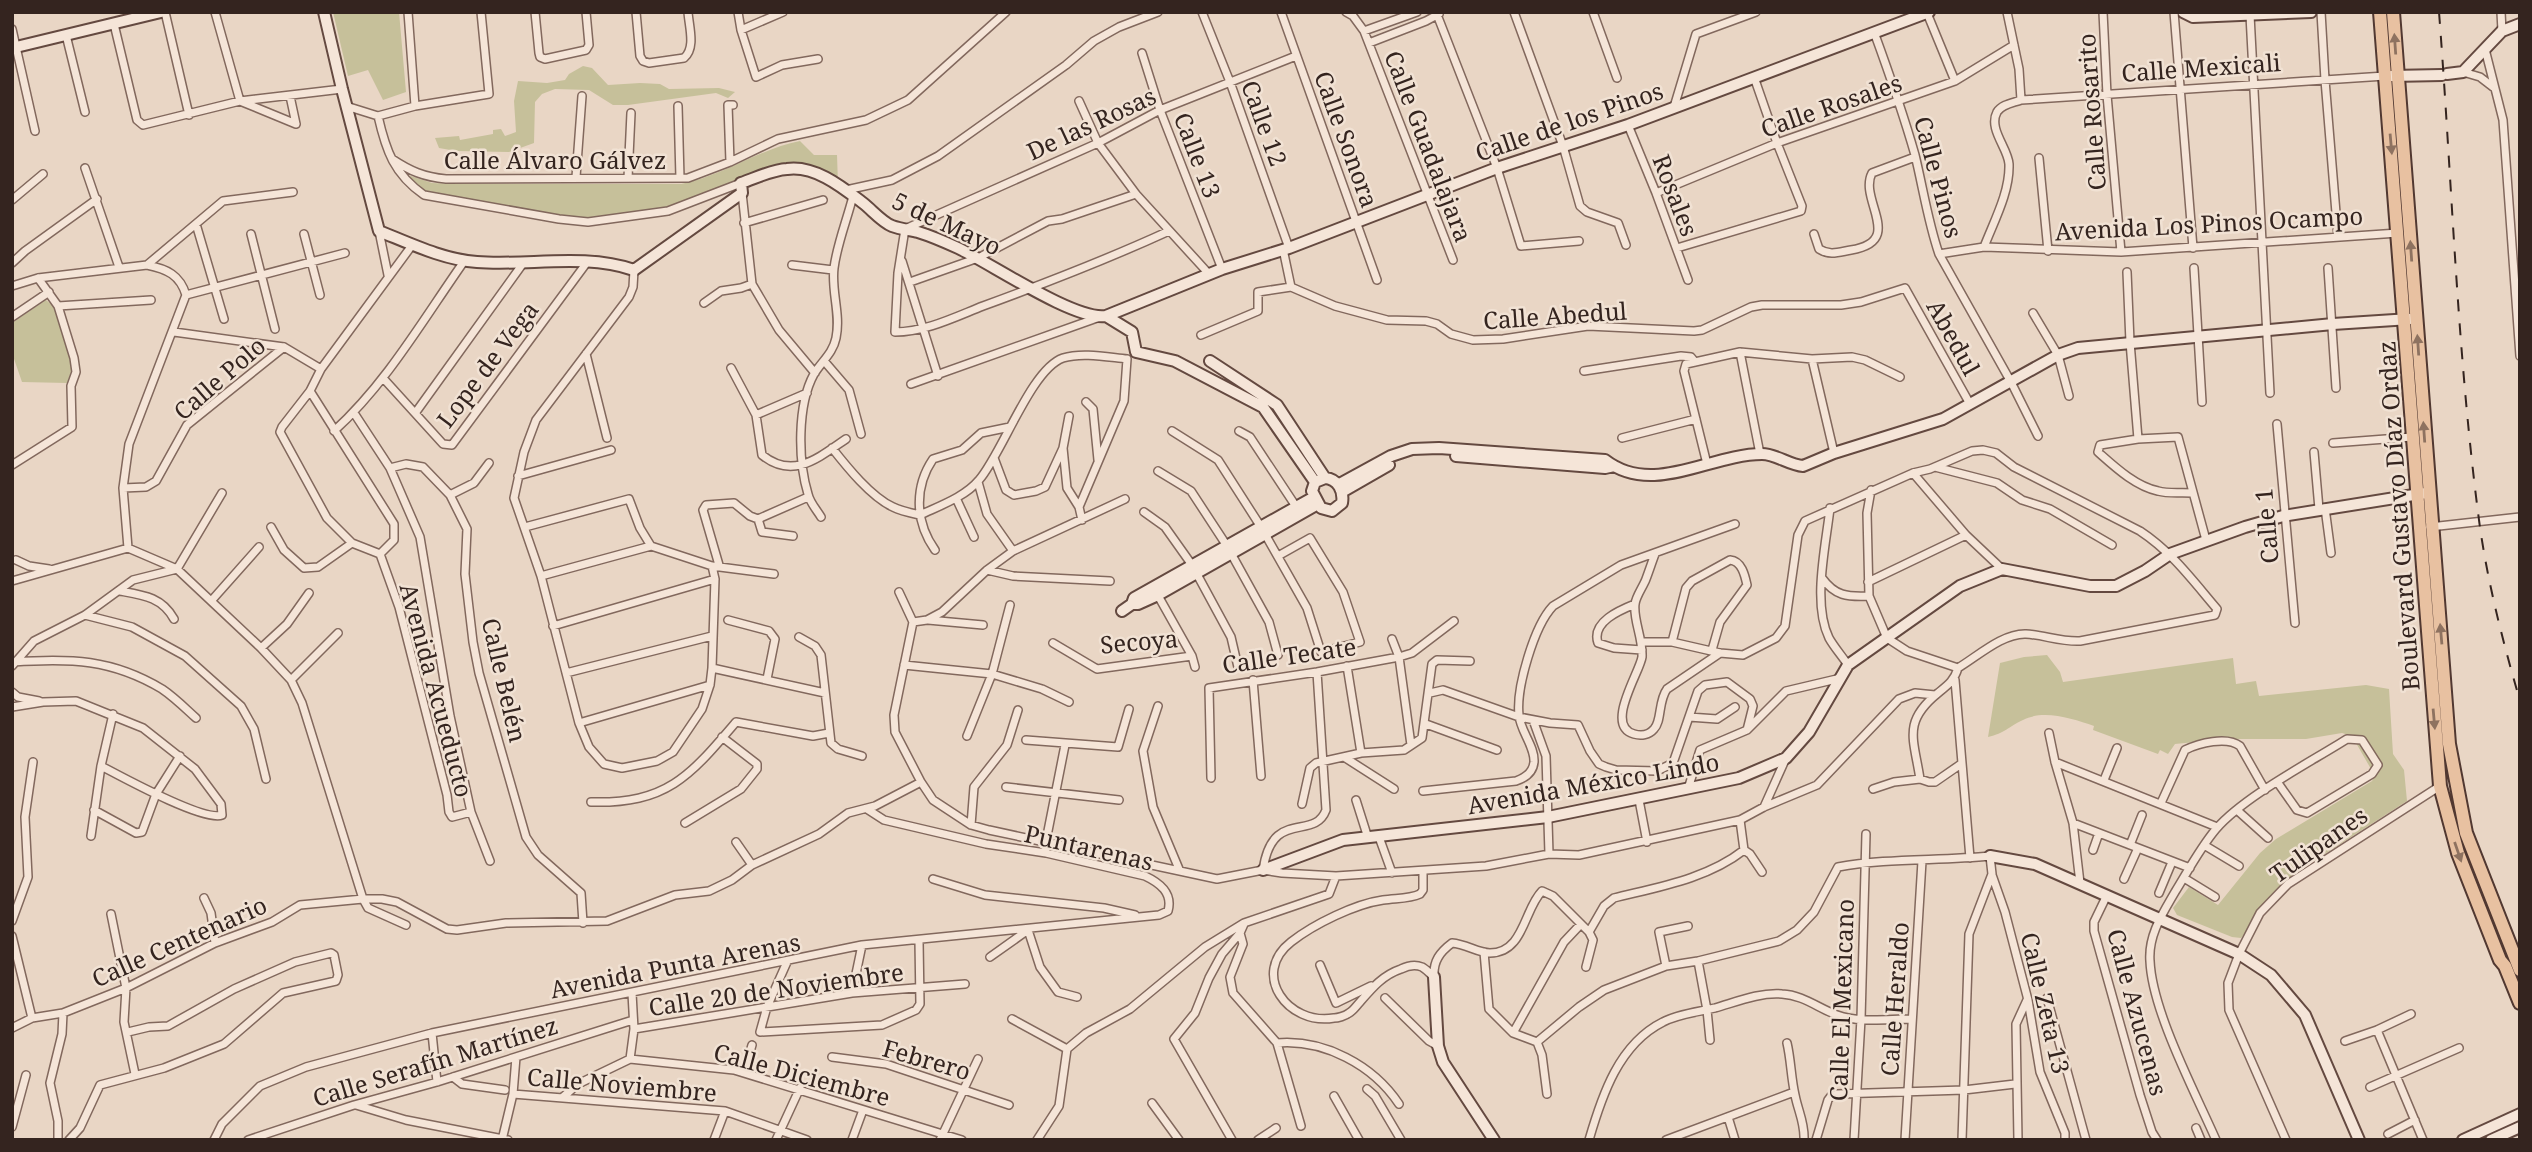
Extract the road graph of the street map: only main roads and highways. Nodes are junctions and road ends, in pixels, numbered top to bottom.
1 (2380, 12) edge
2 (2393, 12) edge
3 (2391, 76) junction
4 (2410, 319) junction
5 (2422, 493) junction
6 (2426, 528) junction
7 (2440, 786) junction
8 (2463, 823) junction
9 (2520, 970) edge
10 (2520, 1003) edge

1 - 3 main road, Boulevard Gustavo Díaz Ordaz
3 -> 2 main road, Boulevard Gustavo Díaz Ordaz
4 -> 3 main road, Boulevard Gustavo Díaz Ordaz
3 -> 4 main road, Boulevard Gustavo Díaz Ordaz
5 -> 4 main road, Boulevard Gustavo Díaz Ordaz
4 - 5 main road, Boulevard Gustavo Díaz Ordaz
5 - 6 main road, Boulevard Gustavo Díaz Ordaz
6 -> 7 main road, Boulevard Gustavo Díaz Ordaz
8 -> 6 main road, Boulevard Gustavo Díaz Ordaz
7 - 8 main road
7 -> 10 main road, Boulevard Gustavo Díaz Ordaz
8 - 9 main road, Boulevard Gustavo Díaz Ordaz

